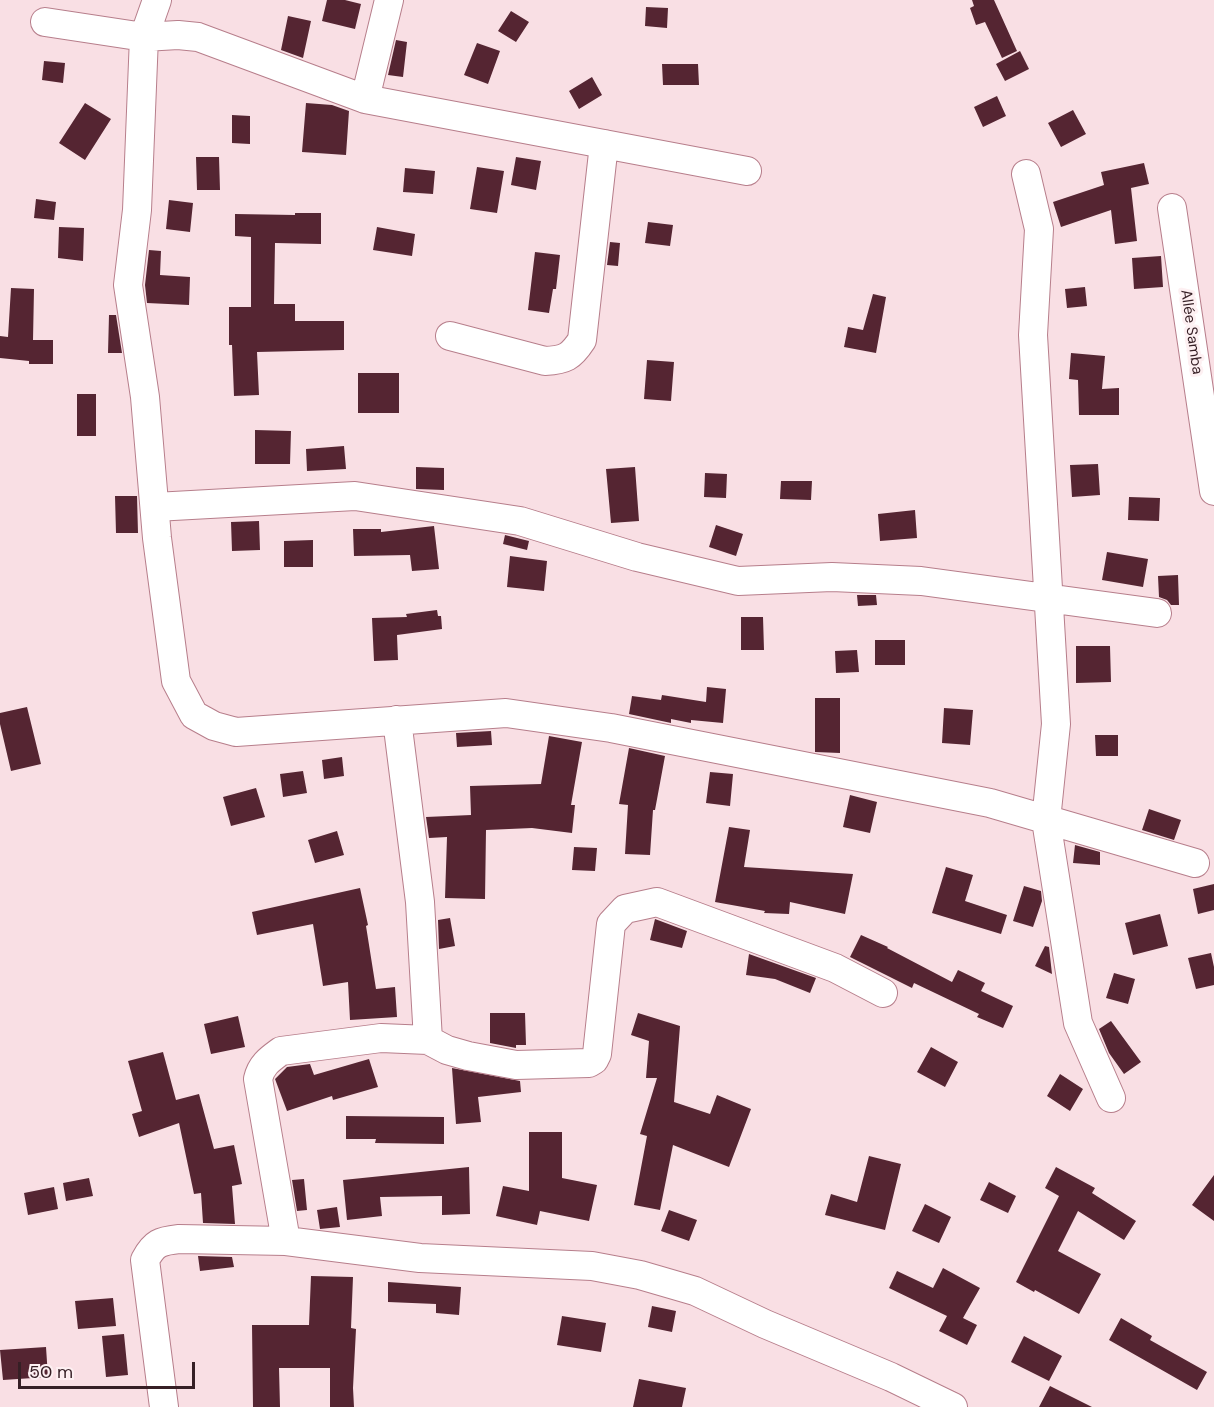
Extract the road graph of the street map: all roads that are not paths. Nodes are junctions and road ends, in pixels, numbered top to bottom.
1 (157, 0) edge
2 (389, 0) edge
3 (45, 22) dead end
4 (144, 36) junction
5 (365, 99) junction
6 (604, 144) junction
7 (747, 171) dead end
8 (1026, 174) dead end
9 (1172, 208) dead end
10 (450, 336) dead end
11 (1214, 491) edge
12 (155, 507) junction
13 (1049, 598) junction
14 (1157, 613) dead end
15 (397, 720) junction
16 (1046, 820) junction
17 (1195, 863) dead end
18 (883, 993) dead end
19 (428, 1040) junction
20 (1111, 1098) dead end
21 (286, 1241) junction
22 (164, 1407) edge
23 (953, 1407) edge

1 - 4 street
2 - 5 street
3 - 4 street
4 - 5 street
4 - 12 street
5 - 6 street
6 - 7 street
6 - 10 street
8 - 13 street
9 - 11 street, Allée Samba
12 - 13 street
12 - 15 street
13 - 14 street
13 - 16 street
15 - 16 street
15 - 19 street
16 - 17 street
16 - 20 street
18 - 19 street
19 - 21 street
21 - 22 street
21 - 23 street

